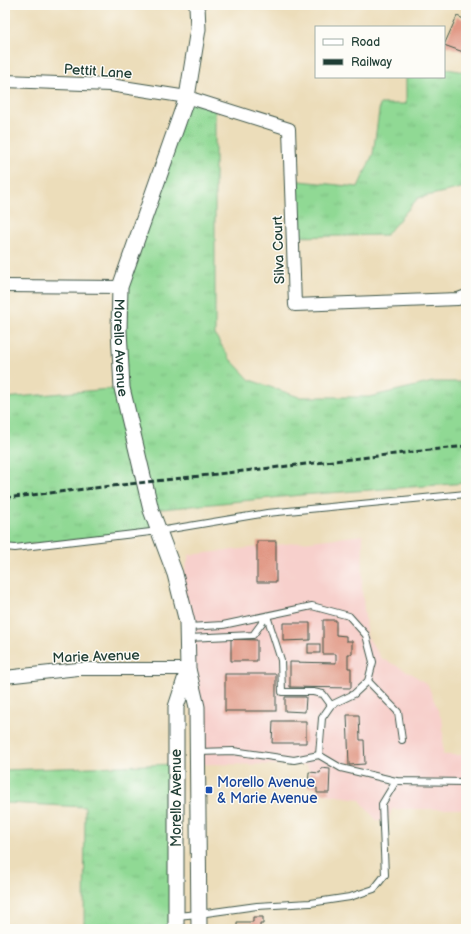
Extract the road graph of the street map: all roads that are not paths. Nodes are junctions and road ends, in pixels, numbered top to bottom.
1 (197, 5) edge
2 (5, 81) edge
3 (187, 97) junction
4 (5, 286) edge
5 (120, 287) junction
6 (466, 296) edge
7 (466, 494) edge
8 (159, 532) junction
9 (5, 547) edge
10 (267, 616) junction
11 (187, 633) junction
12 (188, 669) junction
13 (5, 677) edge
14 (368, 681) junction
15 (331, 705) junction
16 (402, 740) dead end
17 (197, 752) junction
18 (319, 755) junction
19 (396, 781) junction
20 (466, 782) edge
21 (176, 922) edge
22 (199, 922) edge

1 - 3 street, Morello Avenue
2 - 3 street, Pettit Lane
3 - 5 street, Morello Avenue
3 - 6 street, Silva Court
4 - 5 street
5 - 8 street, Morello Avenue
7 - 8 lane
8 - 9 lane
8 - 11 street, Morello Avenue
10 - 11 lane
10 - 11 lane
10 - 14 lane
10 - 15 lane
11 - 12 street, Morello Avenue
12 - 13 street, Marie Avenue
12 - 17 street, Morello Avenue
12 - 21 street, Morello Avenue
14 - 15 lane
14 - 16 lane
15 - 18 lane
17 - 18 lane
17 - 22 street, Morello Avenue
18 - 19 lane
19 - 20 lane
19 - 22 lane
21 - 22 lane

